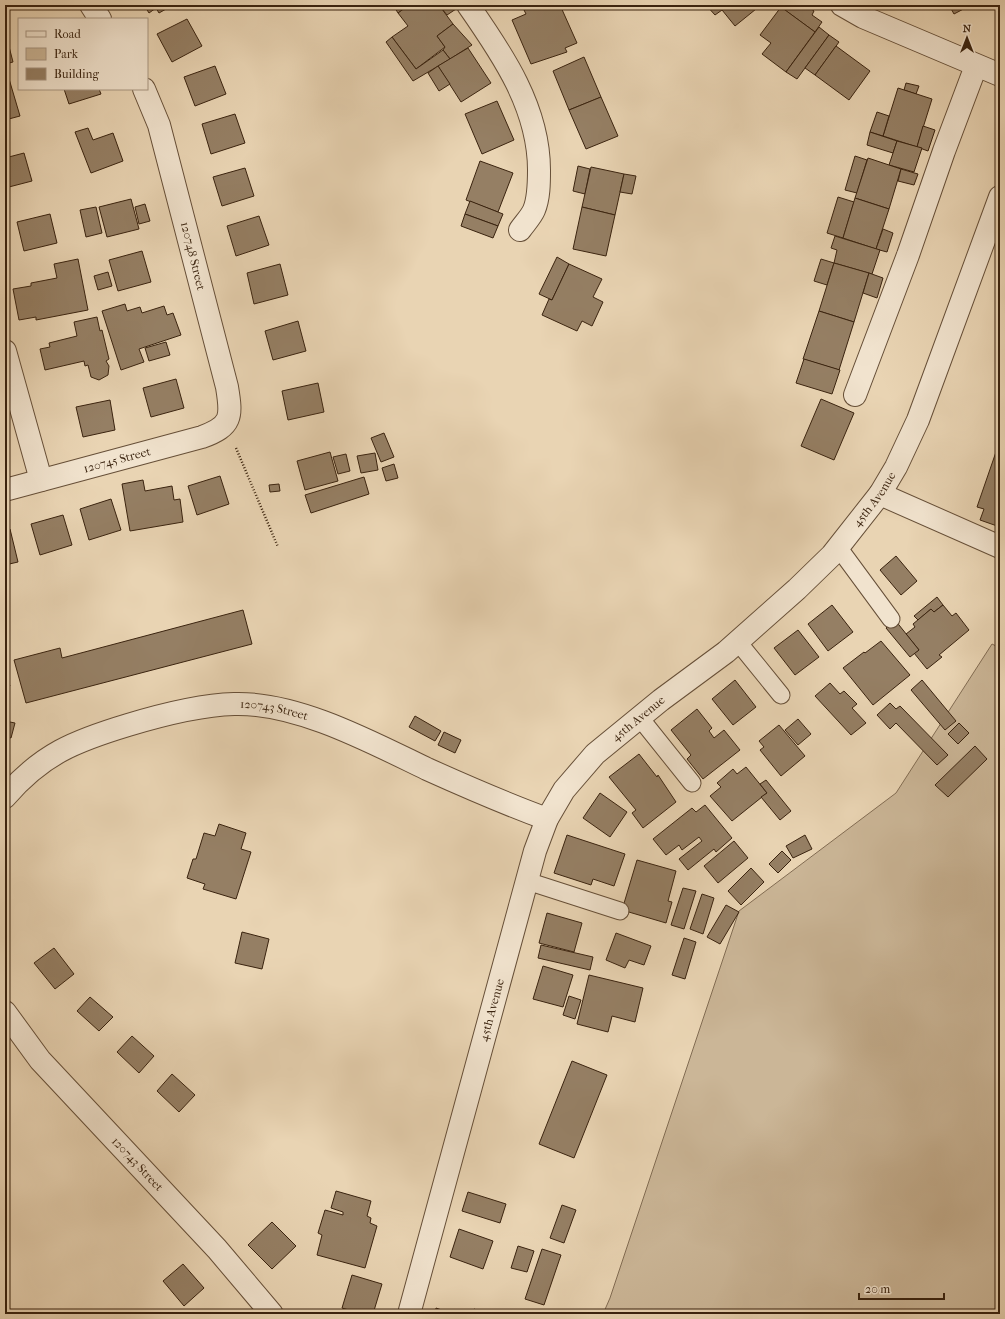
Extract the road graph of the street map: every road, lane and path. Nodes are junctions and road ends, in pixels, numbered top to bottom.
1 (91, 5) edge
2 (468, 5) edge
3 (842, 5) edge
4 (867, 11) edge
5 (99, 18) edge
6 (976, 66) junction
7 (1000, 75) edge
8 (144, 90) edge
9 (1000, 198) edge
10 (520, 230) dead end
11 (5, 351) edge
12 (855, 395) dead end
13 (226, 424) junction
14 (41, 480) junction
15 (5, 490) edge
16 (880, 494) junction
17 (278, 547) dead end
18 (838, 547) junction
19 (1000, 547) edge
20 (891, 619) dead end
21 (738, 642) junction
22 (781, 695) dead end
23 (640, 718) junction
24 (692, 783) dead end
25 (5, 797) edge
26 (547, 819) junction
27 (527, 882) junction
28 (620, 911) dead end
29 (5, 1012) edge
30 (272, 1314) edge
31 (409, 1314) edge

1 - 5 street
2 - 10 street
3 - 4 street
4 - 6 street
6 - 7 street
6 - 12 street
8 - 13 street, 120748 Street
9 - 16 street, 45th Avenue
11 - 14 street
13 - 14 street, 120745 Street
13 - 17 path
14 - 15 street, 120745 Street
16 - 18 street, 45th Avenue
16 - 19 street
18 - 20 lane
18 - 21 street, 45th Avenue
21 - 22 lane
21 - 23 street, 45th Avenue
23 - 24 lane
23 - 26 street, 45th Avenue
25 - 26 street, 120743 Street
26 - 27 street, 45th Avenue
27 - 28 lane
27 - 31 street, 45th Avenue
29 - 30 street, 120743 Street

